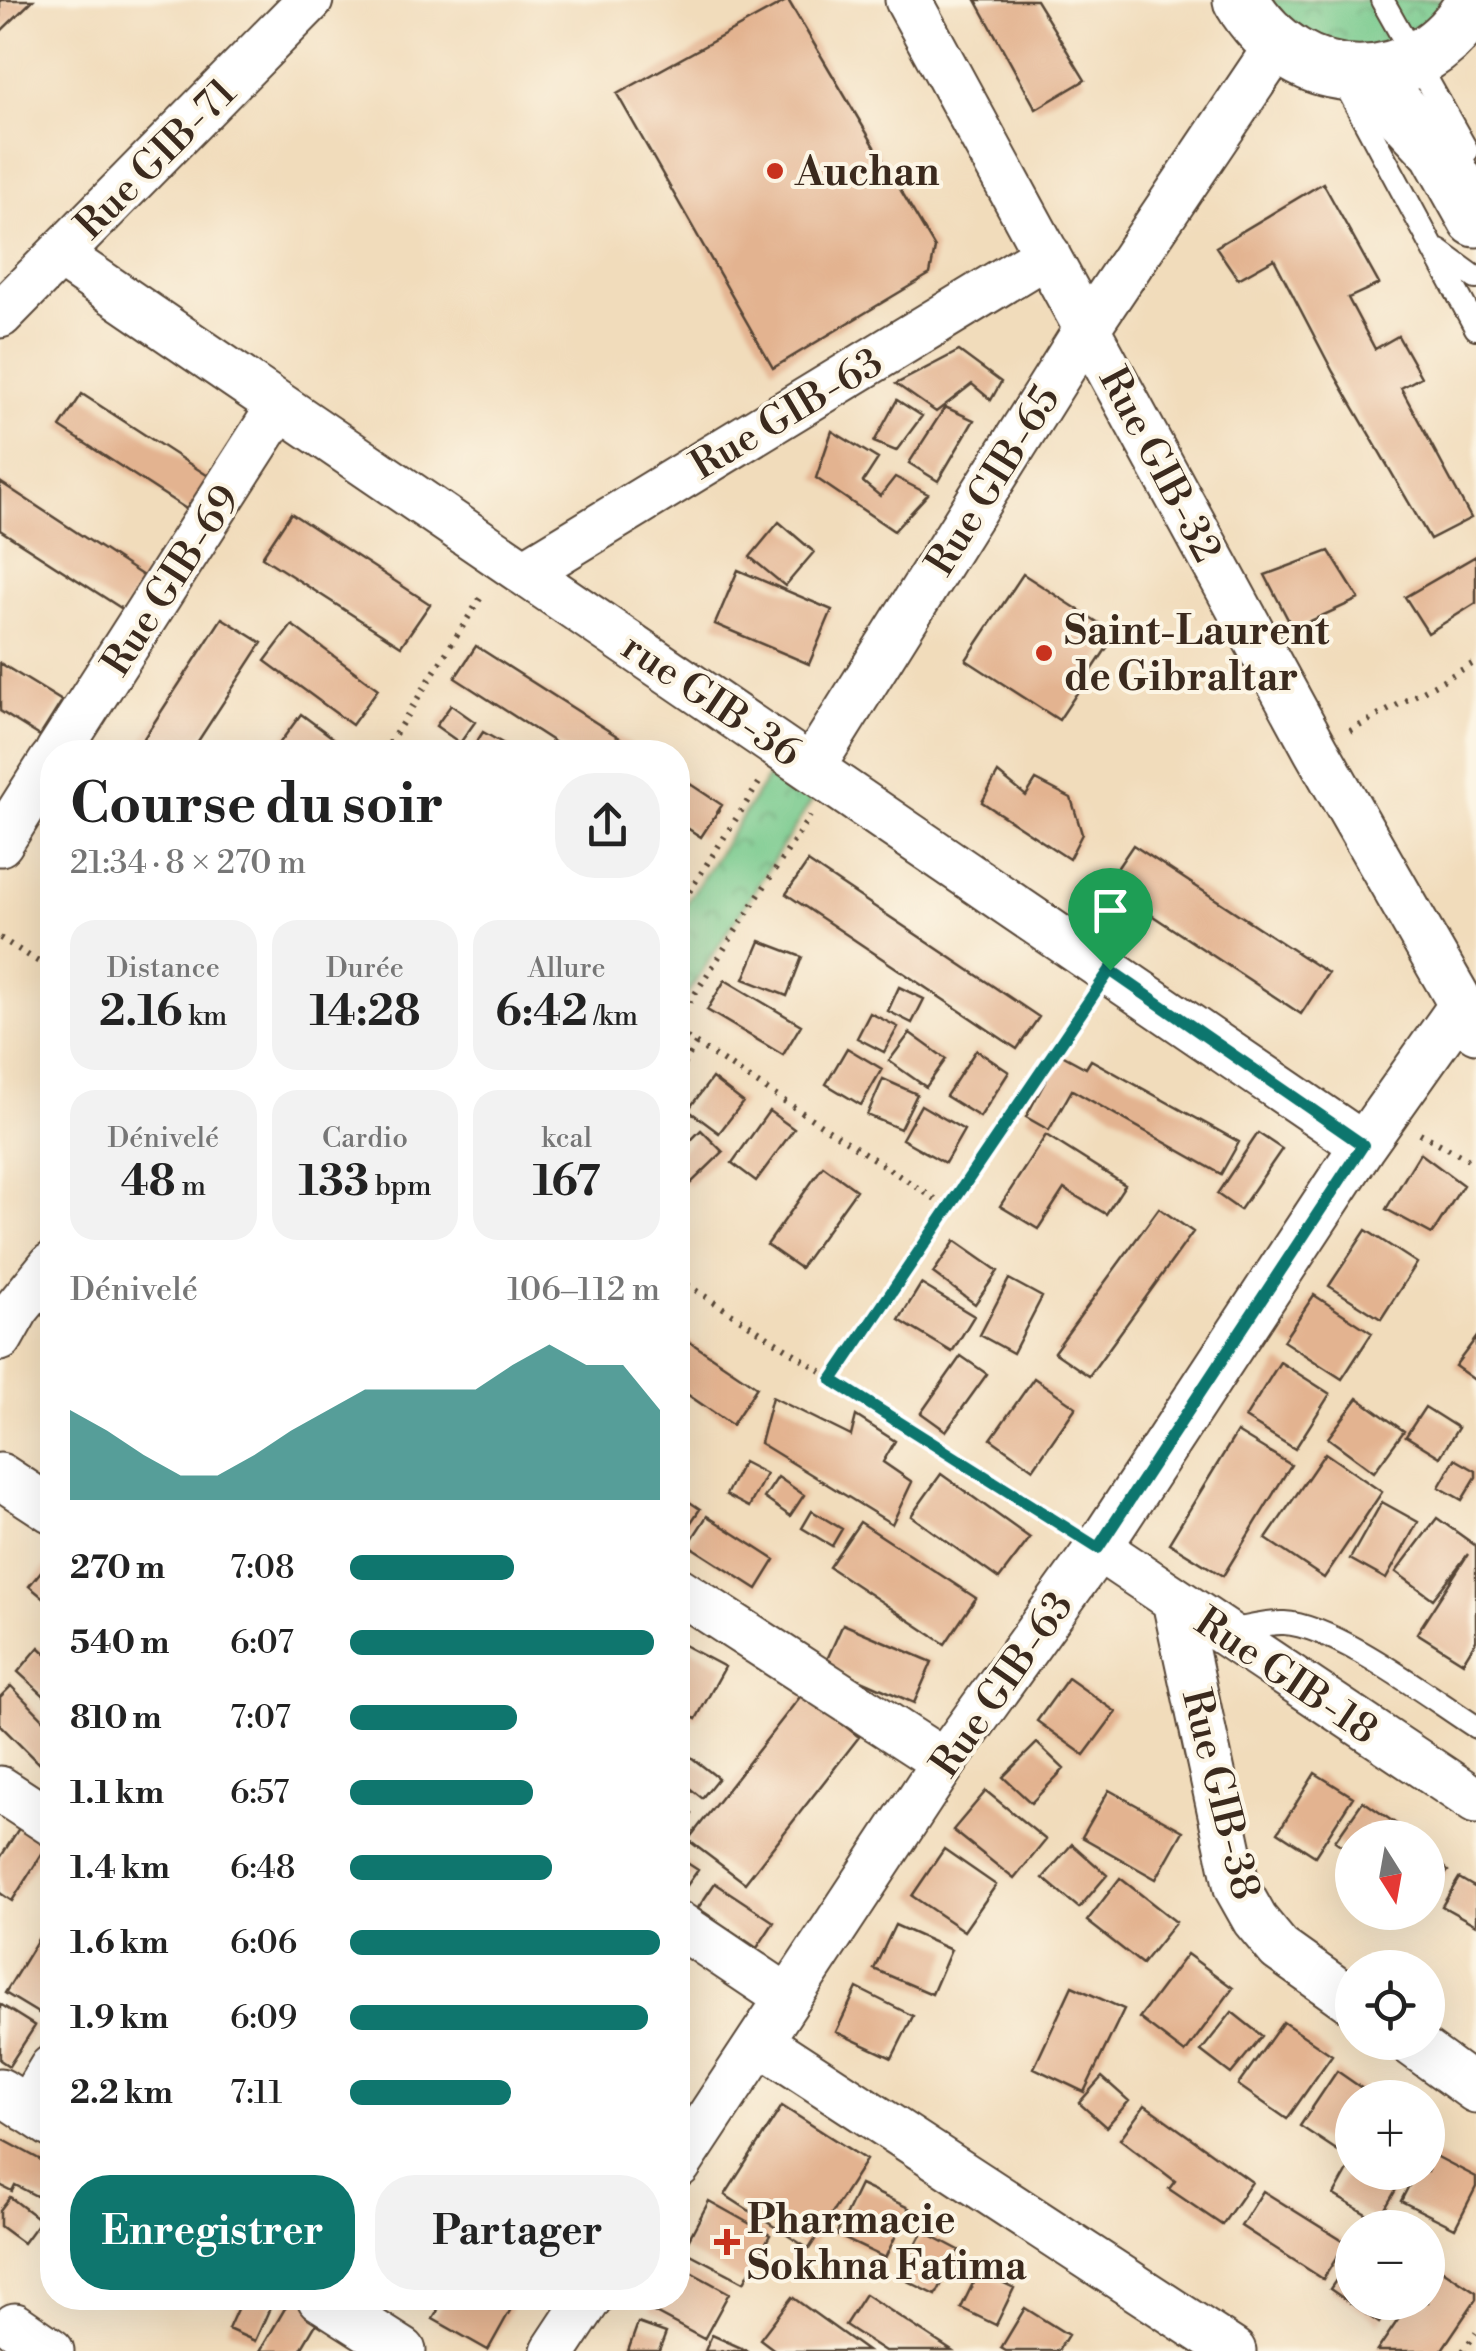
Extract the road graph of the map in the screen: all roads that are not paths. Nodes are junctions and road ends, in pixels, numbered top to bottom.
1 (310, 0) edge
2 (908, 0) edge
3 (1241, 0) edge
4 (1382, 0) edge
5 (1277, 46) junction
6 (1427, 46) edge
7 (1476, 167) edge
8 (1453, 230) edge
9 (1047, 254) junction
10 (59, 255) junction
11 (1476, 278) edge
12 (0, 316) edge
13 (1088, 327) junction
14 (1476, 328) edge
15 (280, 406) junction
16 (515, 565) junction
17 (66, 740) edge
18 (809, 765) junction
19 (40, 780) edge
20 (0, 842) edge
21 (1469, 1018) edge
22 (1374, 1129) junction
23 (40, 1280) edge
24 (0, 1338) edge
25 (0, 1476) edge
26 (40, 1502) edge
27 (1098, 1548) junction
28 (690, 1598) edge
29 (1175, 1601) junction
30 (1221, 1632) junction
31 (1476, 1728) edge
32 (944, 1762) junction
33 (0, 1790) edge
34 (1476, 1802) edge
35 (40, 1815) edge
36 (690, 1932) edge
37 (1335, 1990) edge
38 (788, 1998) junction
39 (760, 2042) junction
40 (1435, 2060) edge
41 (40, 2086) edge
42 (1476, 2090) edge
43 (26, 2108) edge
44 (690, 2147) edge
45 (339, 2310) edge
46 (581, 2310) edge
47 (403, 2351) edge
48 (554, 2351) edge
49 (1233, 2351) edge

1 - 10 street, Rue GIB-71
2 - 9 street, Rue GIB-32
3 - 5 street
4 - 6 lane
5 - 6 street
5 - 13 street, Rue GIB-65
6 - 7 lane
6 - 8 street
8 - 11 lane
8 - 14 lane
9 - 13 street, Rue GIB-32
9 - 16 street, Rue GIB-63
10 - 12 street, Rue GIB-71
10 - 15 street, rue GIB-36
13 - 18 street, Rue GIB-65
13 - 21 street, Rue GIB-32
15 - 16 street, rue GIB-36
15 - 17 street, Rue GIB-69
16 - 18 street, rue GIB-36
18 - 22 street, rue GIB-36
19 - 20 street
21 - 22 street, Rue GIB-63
22 - 27 street, Rue GIB-63
23 - 24 street
25 - 26 street
27 - 29 street, Rue GIB-18
27 - 32 street, Rue GIB-63
28 - 32 street
29 - 30 street, Rue GIB-18
29 - 37 street, Rue GIB-38
30 - 31 lane
30 - 34 street, Rue GIB-18
32 - 38 street, Rue GIB-63
33 - 35 street
36 - 38 street
38 - 39 street, Rue GIB-63
39 - 44 street, Rue GIB-63
39 - 49 street
40 - 42 street
41 - 43 street
45 - 47 street
46 - 48 street

